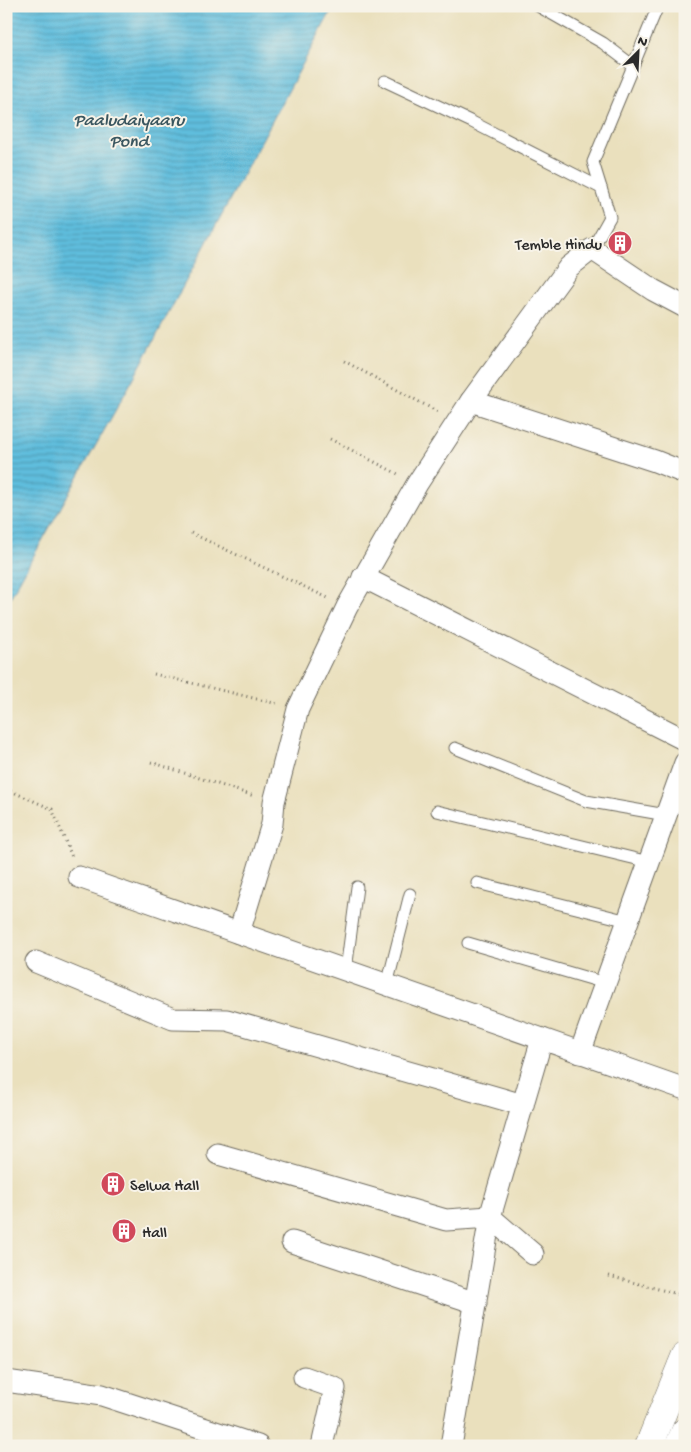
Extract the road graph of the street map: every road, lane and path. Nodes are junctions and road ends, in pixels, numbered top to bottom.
1 (538, 6) edge
2 (658, 6) edge
3 (632, 65) junction
4 (385, 81) dead end
5 (601, 188) junction
6 (592, 249) junction
7 (685, 307) edge
8 (344, 361) dead end
9 (470, 401) junction
10 (457, 422) junction
11 (330, 438) dead end
12 (685, 473) edge
13 (416, 484) junction
14 (191, 534) dead end
15 (363, 577) junction
16 (347, 607) junction
17 (154, 674) dead end
18 (298, 709) junction
19 (685, 740) edge
20 (455, 748) dead end
21 (151, 762) dead end
22 (685, 763) edge
23 (6, 790) edge
24 (274, 802) junction
25 (437, 811) dead end
26 (666, 815) junction
27 (649, 862) junction
28 (79, 876) joint
29 (477, 883) dead end
30 (357, 887) dead end
31 (410, 894) dead end
32 (628, 921) junction
33 (239, 933) junction
34 (468, 943) dead end
35 (36, 962) dead end
36 (346, 970) junction
37 (605, 983) junction
38 (387, 985) junction
39 (542, 1039) junction
40 (580, 1053) junction
41 (685, 1089) edge
42 (523, 1105) junction
43 (218, 1154) dead end
44 (490, 1217) junction
45 (292, 1242) dead end
46 (533, 1254) dead end
47 (609, 1276) dead end
48 (685, 1296) edge
49 (476, 1303) junction
50 (685, 1357) edge
51 (304, 1377) dead end
52 (6, 1381) edge
53 (685, 1432) edge
54 (258, 1446) edge
55 (322, 1446) edge
56 (451, 1446) edge
57 (649, 1446) edge
58 (679, 1446) edge

1 - 3 lane
2 - 3 lane
3 - 5 lane
4 - 5 lane
5 - 6 lane
6 - 7 street
6 - 9 street
8 - 10 path
9 - 10 street
9 - 12 street
10 - 13 street
11 - 13 path
13 - 15 street
14 - 16 path
15 - 16 street
15 - 19 street
16 - 18 street
17 - 18 path
18 - 24 street
20 - 26 lane
21 - 24 path
22 - 26 street
23 - 28 path
24 - 33 street
25 - 27 lane
26 - 27 street
27 - 32 street
28 - 33 street
29 - 32 lane
30 - 36 lane
31 - 38 lane
32 - 37 street
33 - 36 street
34 - 37 lane
35 - 42 street
36 - 38 street
37 - 40 street
38 - 39 street
39 - 40 street
39 - 42 street
40 - 41 street
42 - 44 street
43 - 44 street
44 - 46 street
44 - 49 street
45 - 49 street
47 - 48 path
49 - 56 street
50 - 57 highway
51 - 55 street
52 - 54 street
53 - 58 highway

